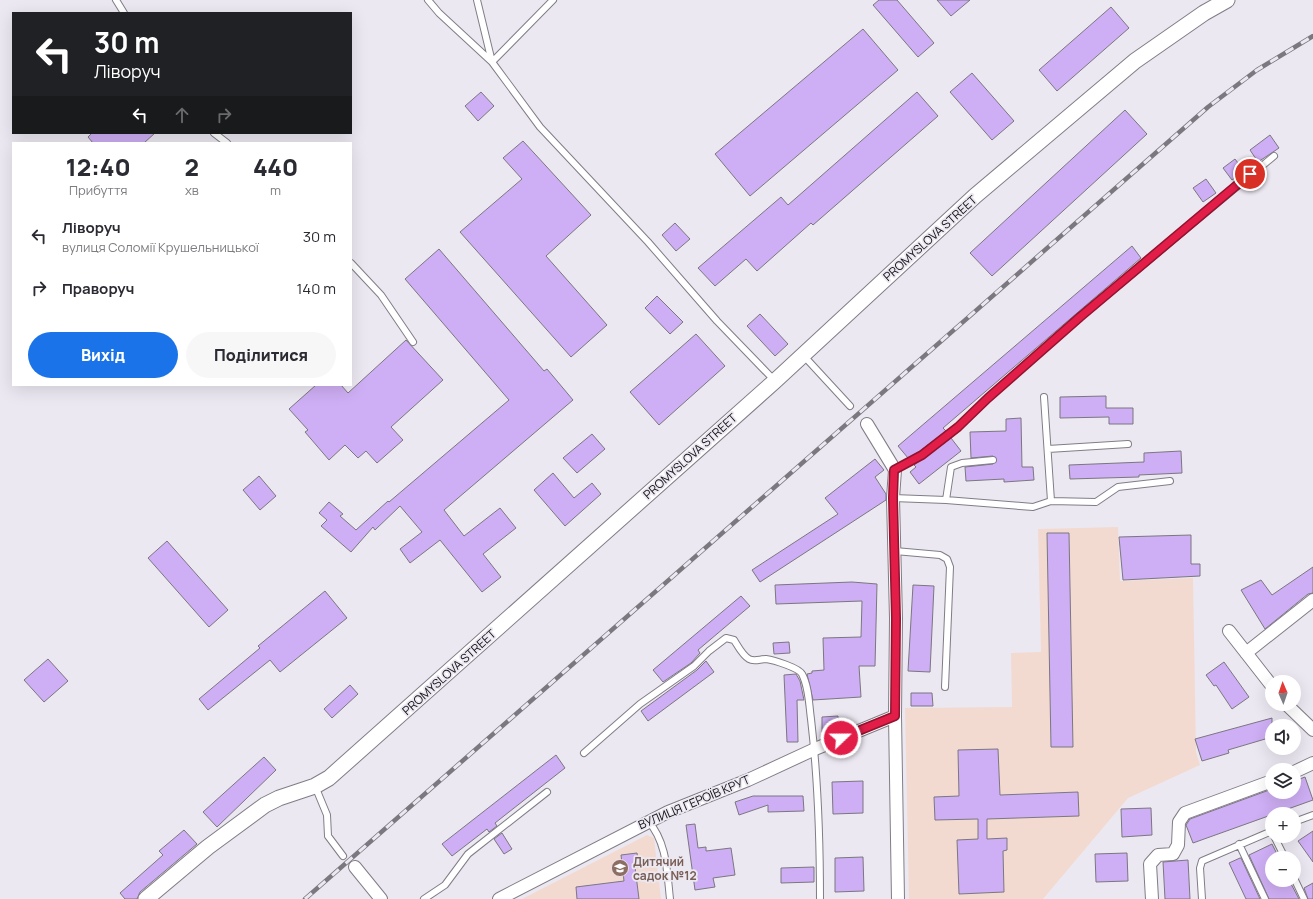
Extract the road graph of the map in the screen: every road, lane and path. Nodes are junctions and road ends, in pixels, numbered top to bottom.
1 (116, 0) edge
2 (428, 0) edge
3 (477, 0) edge
4 (553, 0) edge
5 (1227, 0) edge
6 (123, 12) edge
7 (492, 62) junction
8 (215, 134) edge
9 (226, 142) edge
10 (1274, 156) dead end
11 (352, 264) edge
12 (413, 342) dead end
13 (802, 354) junction
14 (775, 380) junction
15 (1044, 397) dead end
16 (850, 406) dead end
17 (866, 424) dead end
18 (1128, 444) dead end
19 (1048, 449) junction
20 (993, 460) dead end
21 (894, 470) junction
22 (1170, 481) dead end
23 (893, 498) junction
24 (946, 500) junction
25 (1051, 501) junction
26 (895, 551) junction
27 (1313, 600) edge
28 (1229, 631) dead end
29 (1246, 653) junction
30 (1265, 677) edge
31 (945, 687) dead end
32 (1293, 711) edge
33 (895, 716) junction
34 (1313, 730) edge
35 (814, 749) junction
36 (584, 753) dead end
37 (1313, 763) edge
38 (1301, 769) edge
39 (1265, 783) edge
40 (315, 786) junction
41 (547, 792) dead end
42 (1313, 815) edge
43 (1301, 819) edge
44 (648, 821) junction
45 (1265, 834) edge
46 (1239, 844) junction
47 (343, 856) dead end
48 (355, 867) dead end
49 (1298, 887) edge
50 (146, 899) edge
51 (381, 899) edge
52 (424, 899) edge
53 (499, 899) edge
54 (670, 899) edge
55 (820, 899) edge
56 (898, 899) edge
57 (1152, 899) edge
58 (1202, 899) edge
59 (1265, 899) edge
60 (1304, 899) edge

1 - 6 lane
2 - 7 lane
3 - 7 lane
4 - 7 lane
5 - 13 street, PROMYSLOVA STREET
7 - 14 lane
8 - 9 lane
10 - 21 lane
11 - 12 lane
13 - 14 street, PROMYSLOVA STREET
13 - 16 lane
14 - 40 street, PROMYSLOVA STREET
15 - 19 lane
17 - 21 street
18 - 19 lane
19 - 25 lane
20 - 24 lane
21 - 23 street
22 - 25 lane
23 - 24 lane
23 - 26 street
24 - 25 lane
26 - 31 lane
26 - 33 street
27 - 29 street
28 - 29 street
29 - 30 street
32 - 34 street
33 - 35 street, ВУЛИЦЯ ГЕРОЇВ КРУТ
33 - 56 street
35 - 36 lane
35 - 44 street, ВУЛИЦЯ ГЕРОЇВ КРУТ
35 - 55 lane
37 - 38 street
39 - 57 street
40 - 47 lane
40 - 50 street, PROMYSLOVA STREET
41 - 52 lane
42 - 43 lane
44 - 53 street, ВУЛИЦЯ ГЕРОЇВ КРУТ
44 - 54 lane
45 - 46 lane
46 - 58 lane
46 - 59 lane
48 - 51 street
49 - 60 lane

